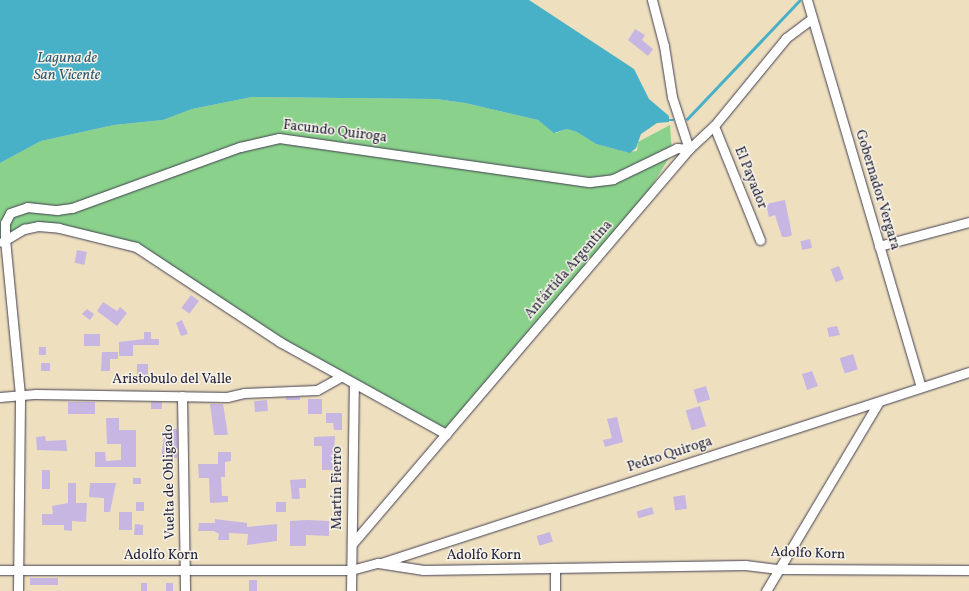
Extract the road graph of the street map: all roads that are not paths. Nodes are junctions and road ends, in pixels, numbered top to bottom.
1 (652, 0) edge
2 (807, 0) edge
3 (811, 19) junction
4 (714, 126) junction
5 (689, 149) junction
6 (969, 222) edge
7 (760, 240) dead end
8 (3, 241) edge
9 (879, 246) junction
10 (969, 372) edge
11 (340, 377) junction
12 (354, 384) junction
13 (921, 387) junction
14 (20, 395) junction
15 (182, 396) junction
16 (0, 398) edge
17 (878, 403) junction
18 (446, 434) junction
19 (352, 544) junction
20 (378, 564) junction
21 (18, 569) junction
22 (779, 569) junction
23 (0, 570) edge
24 (185, 570) junction
25 (351, 570) junction
26 (969, 570) edge
27 (554, 571) junction
28 (18, 591) edge
29 (185, 591) edge
30 (351, 591) edge
31 (555, 591) edge
32 (766, 591) edge

1 - 5 street
2 - 3 street, Gobernador Vergara
3 - 4 street, Antártida Argentina
3 - 9 street, Gobernador Vergara
4 - 5 street, Antártida Argentina
4 - 7 street, El Payador
5 - 8 street, Facundo Quiroga
5 - 18 street, Antártida Argentina
6 - 9 street
8 - 11 street
8 - 14 street
9 - 13 street, Gobernador Vergara
10 - 13 street, Pedro Quiroga
11 - 12 street
11 - 15 street, Aristobulo del Valle
12 - 18 street
12 - 19 street, Martín Fierro
13 - 17 street, Pedro Quiroga
14 - 15 street, Aristobulo del Valle
14 - 16 street, Aristobulo del Valle
14 - 21 street
15 - 24 street, Vuelta de Obligado
17 - 20 street, Pedro Quiroga
17 - 22 street
18 - 19 street, Antártida Argentina
19 - 25 street, Martín Fierro
20 - 25 street, Adolfo Korn
20 - 27 street, Adolfo Korn
21 - 23 street, Adolfo Korn
21 - 24 street, Adolfo Korn
21 - 28 street
22 - 26 street, Adolfo Korn
22 - 27 street, Adolfo Korn
22 - 32 street
24 - 25 street, Adolfo Korn
24 - 29 street, Vuelta de Obligado
25 - 30 street, Martín Fierro
27 - 31 street

